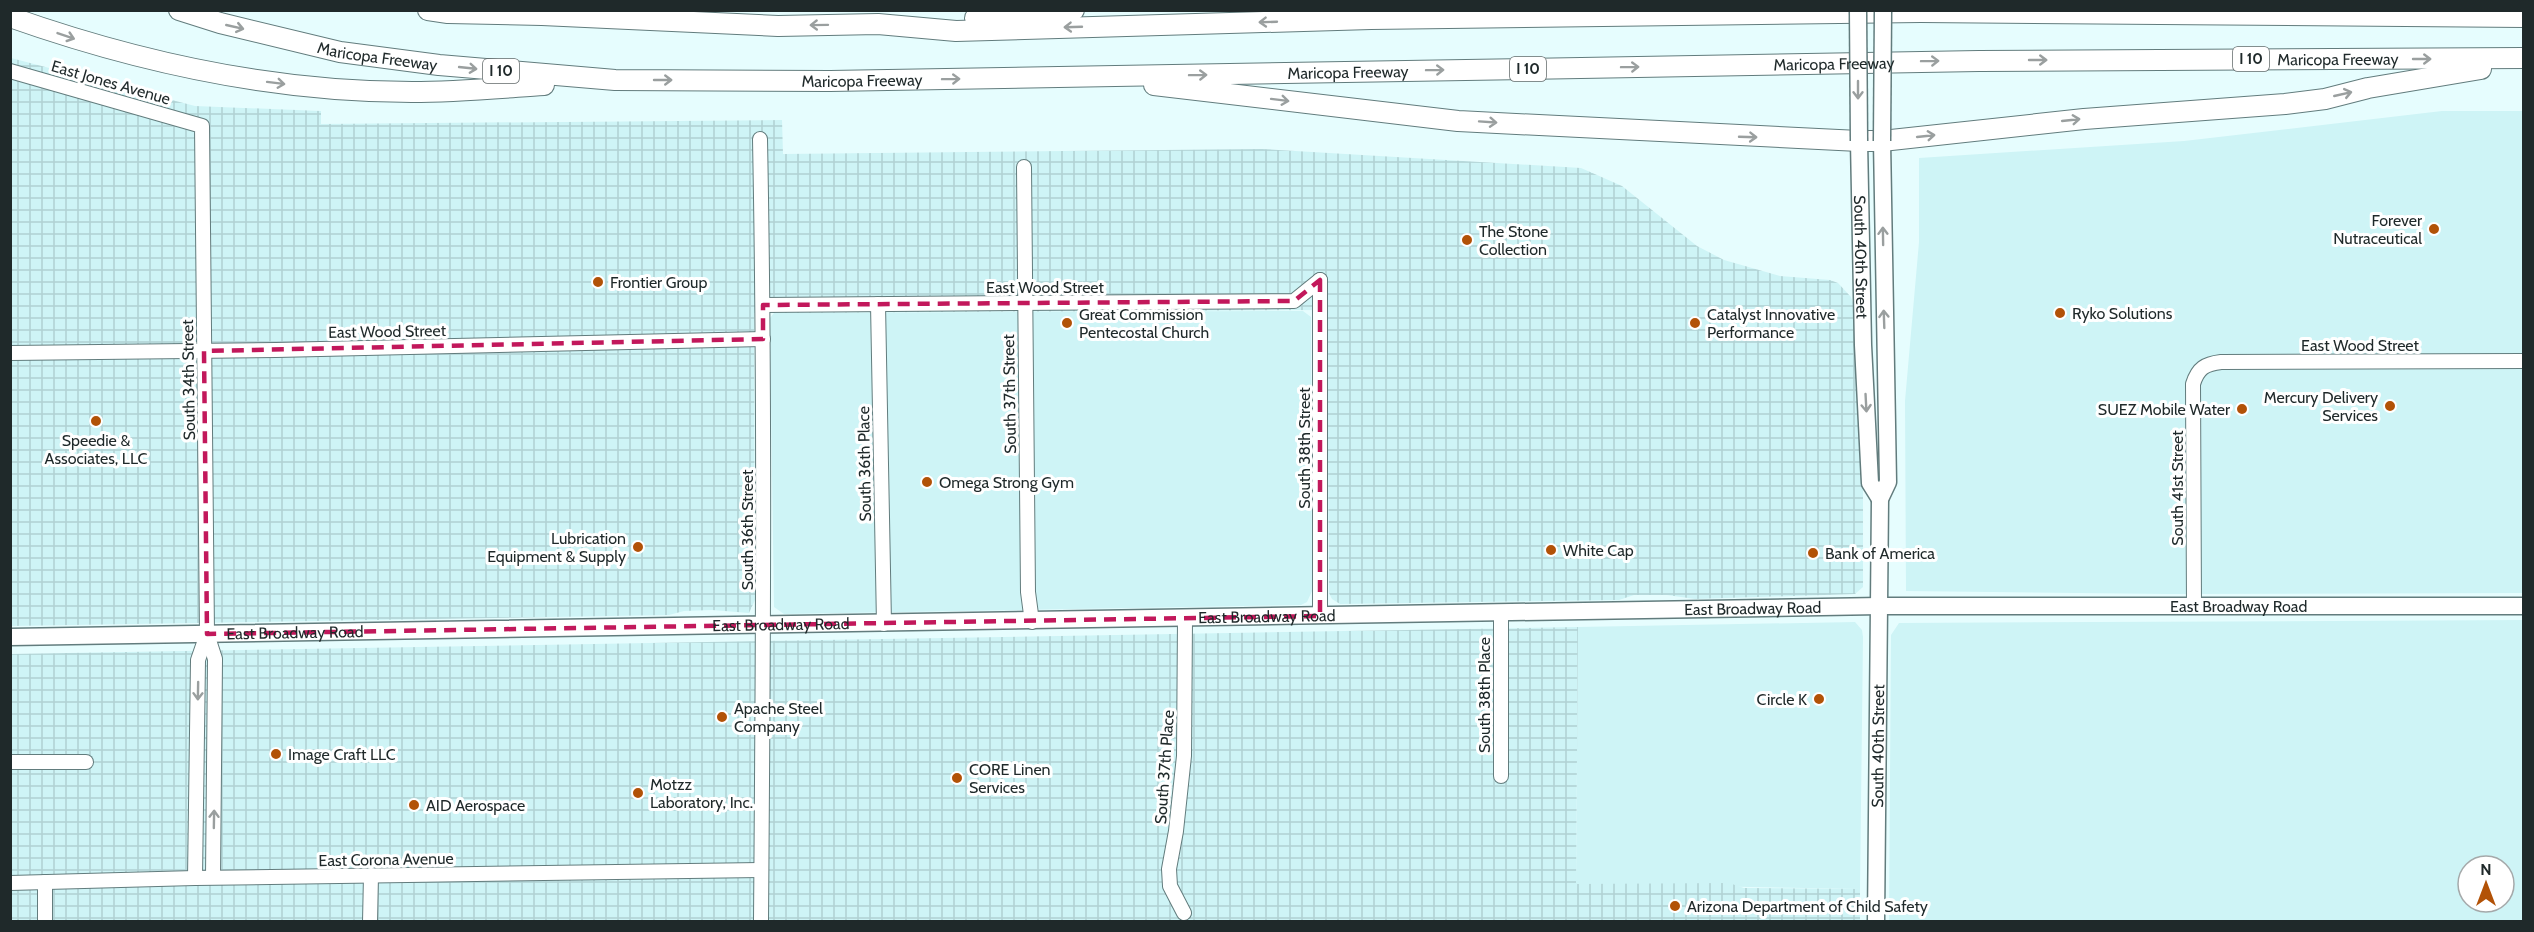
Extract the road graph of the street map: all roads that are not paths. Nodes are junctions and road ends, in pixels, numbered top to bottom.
1 (179, 10) edge
2 (428, 10) edge
3 (1074, 10) edge
4 (1858, 10) edge
5 (1883, 10) edge
6 (2218, 10) edge
7 (535, 13) edge
8 (2187, 14) junction
9 (10, 16) edge
10 (2523, 17) edge
11 (878, 24) junction
12 (2523, 60) edge
13 (10, 70) edge
14 (1076, 76) junction
15 (605, 79) junction
16 (202, 126) joint
17 (760, 138) dead end
18 (1858, 141) junction
19 (1882, 141) junction
20 (1024, 167) dead end
21 (1320, 280) joint
22 (1025, 303) junction
23 (878, 304) junction
24 (763, 305) junction
25 (763, 339) junction
26 (204, 351) junction
27 (10, 353) edge
28 (2523, 361) edge
29 (2198, 370) joint
30 (1880, 499) junction
31 (1880, 606) junction
32 (2523, 606) edge
33 (2194, 607) junction
34 (1501, 613) junction
35 (1320, 616) junction
36 (1185, 619) junction
37 (1032, 621) junction
38 (884, 624) junction
39 (764, 626) junction
40 (207, 634) junction
41 (10, 637) edge
42 (10, 762) edge
43 (86, 762) dead end
44 (1501, 776) dead end
45 (761, 870) junction
46 (371, 875) junction
47 (195, 878) junction
48 (213, 878) junction
49 (45, 882) junction
50 (10, 883) edge
51 (1184, 913) dead end
52 (45, 921) edge
53 (370, 921) edge
54 (761, 921) edge
55 (1876, 921) edge

1 -> 15 highway, Maricopa Freeway / I 10
2 - 7 highway
3 - 11 highway
4 -> 18 main road, South 40th Street, bridge
5 - 19 main road, South 40th Street, bridge
6 - 8 highway
11 -> 7 highway
8 - 10 highway
8 -> 11 highway
9 -> 15 highway
14 -> 12 highway, Maricopa Freeway / I 10
19 -> 12 highway
13 - 16 street, East Jones Avenue
15 -> 14 highway, Maricopa Freeway / I 10
14 -> 18 highway
16 - 26 street, South 34th Street
17 - 24 street, South 36th Street
18 - 19 highway
18 -> 30 main road, South 40th Street
30 -> 19 main road, South 40th Street
20 - 22 street, South 37th Street
21 - 22 street, East Wood Street
21 - 35 street, South 38th Street
22 - 23 street, East Wood Street
22 - 37 street, South 37th Street
23 - 24 street, East Wood Street
23 - 38 street, South 36th Place
24 - 25 street, South 36th Street
25 - 26 street, East Wood Street
25 - 39 street, South 36th Street
26 - 27 street, East Wood Street
26 - 40 street, South 34th Street
28 - 29 street, East Wood Street
29 - 33 street, South 41st Street
30 - 31 main road, South 40th Street
31 - 33 main road, East Broadway Road
31 - 34 main road, East Broadway Road
31 - 55 main road, South 40th Street
32 - 33 main road, East Broadway Road
34 - 35 main road, East Broadway Road
34 - 44 street, South 38th Place
35 - 36 main road, East Broadway Road
36 - 37 main road, East Broadway Road
36 - 51 street, South 37th Place
37 - 38 main road, East Broadway Road
38 - 39 main road, East Broadway Road
39 - 40 main road, East Broadway Road
39 - 45 street, South 36th Street
40 - 41 main road, East Broadway Road
40 -> 47 street, South 34th Street
48 -> 40 street, South 34th Street
42 - 43 street
45 - 46 street, East Corona Avenue
45 - 54 street, South 36th Street
46 - 48 street, East Corona Avenue
46 - 53 street
47 - 48 street, East Corona Avenue
47 - 49 street, East Corona Avenue
49 - 50 street, East Corona Avenue
49 - 52 street

